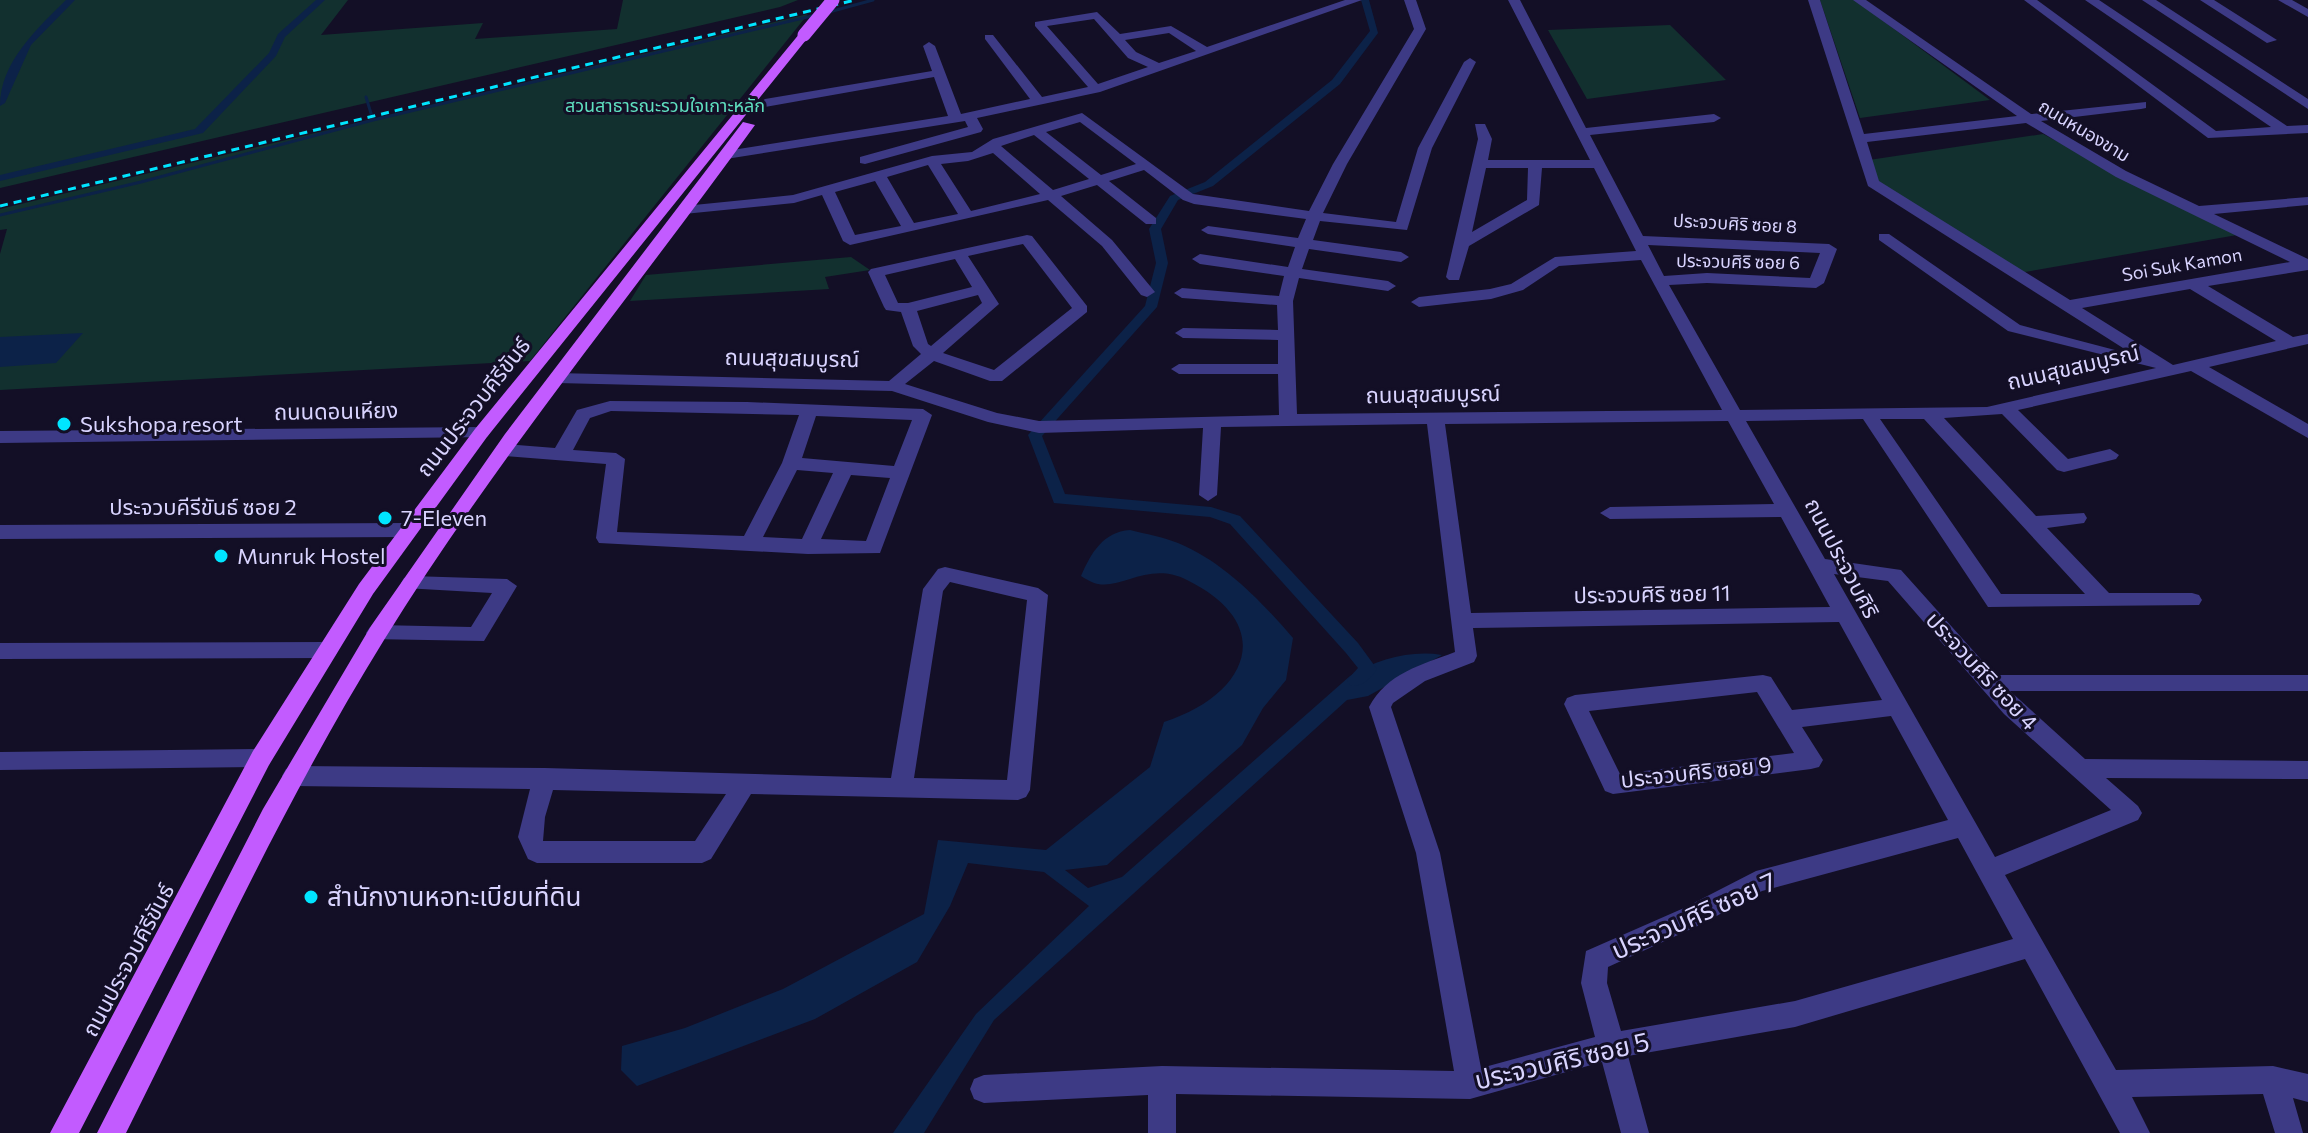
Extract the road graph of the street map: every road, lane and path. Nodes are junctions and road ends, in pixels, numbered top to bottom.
1 (833, 0) edge
2 (843, 0) edge
3 (1356, 0) edge
4 (1410, 0) edge
5 (1514, 0) edge
6 (1814, 0) edge
7 (1859, 0) edge
8 (2030, 0) edge
9 (2091, 0) edge
10 (2148, 0) edge
11 (2206, 0) edge
12 (2284, 0) edge
13 (2308, 14) edge
14 (810, 35) junction
15 (989, 37) dead end
16 (1118, 38) junction
17 (2271, 40) dead end
18 (929, 46) dead end
19 (1206, 52) junction
20 (1470, 62) dead end
21 (1159, 68) junction
22 (939, 73) junction
23 (1096, 89) junction
24 (1039, 102) junction
25 (765, 103) junction
26 (2141, 105) dead end
27 (2308, 105) edge
28 (2025, 117) junction
29 (963, 118) junction
30 (1714, 118) dead end
31 (1480, 127) dead end
32 (2308, 129) edge
33 (2284, 130) junction
34 (1037, 131) junction
35 (1582, 132) junction
36 (1859, 139) junction
37 (994, 147) junction
38 (726, 155) junction
39 (865, 160) dead end
40 (932, 160) junction
41 (1480, 164) junction
42 (1598, 164) junction
43 (1147, 165) junction
44 (1535, 165) junction
45 (879, 176) junction
46 (1098, 181) junction
47 (827, 190) junction
48 (1048, 196) junction
49 (2308, 201) edge
50 (684, 210) junction
51 (2195, 211) junction
52 (966, 215) junction
53 (1314, 216) junction
54 (1151, 221) dead end
55 (910, 228) junction
56 (1208, 230) dead end
57 (1884, 237) dead end
58 (1462, 244) junction
59 (1303, 245) junction
60 (1642, 248) junction
61 (958, 253) junction
62 (1401, 257) dead end
63 (1200, 259) dead end
64 (2306, 265) edge
65 (1293, 273) junction
66 (1454, 277) dead end
67 (1659, 281) junction
68 (1816, 283) joint
69 (2192, 283) junction
70 (1388, 286) dead end
71 (980, 290) junction
72 (1147, 292) dead end
73 (1182, 293) dead end
74 (1285, 301) junction
75 (1419, 302) dead end
76 (2065, 306) junction
77 (908, 308) junction
78 (1183, 333) dead end
79 (1286, 335) junction
80 (2308, 339) edge
81 (2289, 342) junction
82 (934, 355) junction
83 (2192, 364) junction
84 (1179, 369) dead end
85 (1287, 369) junction
86 (2168, 369) junction
87 (557, 378) junction
88 (893, 386) junction
89 (2006, 408) junction
90 (809, 410) junction
91 (1733, 413) junction
92 (1929, 413) junction
93 (1868, 414) junction
94 (1435, 418) junction
95 (1288, 420) junction
96 (1212, 422) junction
97 (2308, 432) edge
98 (481, 433) junction
99 (0, 437) edge
100 (504, 450) junction
101 (2110, 455) dead end
102 (560, 456) junction
103 (791, 463) junction
104 (845, 468) junction
105 (901, 473) junction
106 (1208, 495) dead end
107 (1789, 510) junction
108 (1610, 513) dead end
109 (2077, 518) dead end
110 (2032, 523) junction
111 (407, 530) junction
112 (0, 532) edge
113 (750, 544) junction
114 (808, 547) junction
115 (1820, 565) junction
116 (411, 583) junction
117 (2192, 600) dead end
118 (2104, 601) junction
119 (1845, 614) junction
120 (1459, 621) junction
121 (377, 633) junction
122 (327, 650) junction
123 (0, 651) edge
124 (1991, 683) junction
125 (2308, 683) edge
126 (1895, 707) junction
127 (1786, 720) junction
128 (261, 758) junction
129 (0, 761) edge
130 (2077, 768) junction
131 (2308, 770) edge
132 (294, 776) junction
133 (545, 778) junction
134 (744, 786) junction
135 (901, 788) junction
136 (1965, 826) junction
137 (1991, 870) junction
138 (2033, 945) junction
139 (1612, 1046) junction
140 (1162, 1080) junction
141 (2273, 1080) junction
142 (2109, 1084) junction
143 (1470, 1085) junction
144 (2308, 1088) edge
145 (984, 1089) dead end
146 (64, 1133) edge
147 (111, 1133) edge
148 (1162, 1133) edge
149 (1635, 1133) edge
150 (2136, 1133) edge
151 (2289, 1133) edge

1 - 14 main road, ถนนประจวบคีรีขันธ์, bridge
2 - 14 main road, ถนนประจวบคีรีขันธ์
3 - 19 street
4 - 53 street
5 - 35 street, ถนนประจวบศิริ
6 - 36 street
7 - 28 street, ถนนหนองขาม
8 - 33 street
9 - 33 street
10 - 27 street
11 - 17 street
12 - 13 street
14 - 25 main road, ถนนประจวบคีรีขันธ์
14 - 98 main road, ถนนประจวบคีรีขันธ์
15 - 24 street
16 - 19 street
16 - 21 street
16 - 23 street
18 - 22 street
19 - 21 street
20 - 53 street
21 - 23 street
22 - 25 street
22 - 29 street
23 - 24 street
24 - 29 street
25 - 38 main road, ถนนประจวบคีรีขันธ์
26 - 28 street
28 - 36 street
28 - 51 street, ถนนหนองขาม
29 - 38 street
29 - 39 street
30 - 35 street
31 - 41 street
32 - 33 street
34 - 37 street
34 - 43 street
34 - 46 street
35 - 42 street, ถนนประจวบศิริ
36 - 76 street
37 - 40 street
37 - 48 street
38 - 50 main road, ถนนประจวบคีรีขันธ์
40 - 45 street
40 - 52 street
41 - 44 street
41 - 58 street
42 - 44 street
42 - 60 street, ถนนประจวบศิริ
43 - 46 street
43 - 53 street
44 - 58 street
45 - 47 street
45 - 55 street
46 - 48 street
46 - 54 street
47 - 50 street
47 - 55 street
48 - 52 street
48 - 72 street
49 - 51 street
50 - 87 main road, ถนนประจวบคีรีขันธ์
51 - 64 street, ถนนหนองขาม
52 - 55 street
53 - 59 street
56 - 59 street
57 - 86 street
58 - 66 street
59 - 62 street
59 - 65 street
60 - 67 street, ถนนประจวบศิริ
60 - 68 street, ประจวบศิริ ซอย 8
60 - 75 street, ประจวบศิริ ซอย 8
61 - 71 street
61 - 77 street
61 - 82 street
63 - 65 street
64 - 69 street, Soi Suk Kamon
65 - 70 street
65 - 74 street
67 - 68 street, ประจวบศิริ ซอย 6
67 - 91 street, ถนนประจวบศิริ
69 - 76 street, Soi Suk Kamon
69 - 81 street
71 - 77 street
71 - 82 street
73 - 74 street
74 - 79 street
76 - 86 street
77 - 82 street
78 - 79 street
79 - 85 street
80 - 81 street, ถนนสุขสมบูรณ์
81 - 83 street, ถนนสุขสมบูรณ์
82 - 88 street
83 - 86 street, ถนนสุขสมบูรณ์
83 - 97 street
84 - 85 street
85 - 95 street
86 - 89 street, ถนนสุขสมบูรณ์
87 - 88 street, ถนนสุขสมบูรณ์
87 - 100 main road, ถนนประจวบคีรีขันธ์
88 - 96 street, ถนนสุขสมบูรณ์
89 - 92 street, ถนนสุขสมบูรณ์
89 - 101 street
90 - 102 street
90 - 103 street
90 - 105 street
91 - 93 street, ถนนสุขสมบูรณ์
91 - 94 street, ถนนสุขสมบูรณ์
91 - 107 street, ถนนประจวบศิริ
92 - 93 street, ถนนสุขสมบูรณ์
92 - 110 street
93 - 118 street
94 - 95 street, ถนนสุขสมบูรณ์
94 - 120 street
95 - 96 street, ถนนสุขสมบูรณ์
96 - 106 street
98 - 99 street, ถนนดอนเหียง
98 - 111 main road, ถนนประจวบคีรีขันธ์
100 - 102 street
100 - 116 main road, ถนนประจวบคีรีขันธ์
102 - 113 street
103 - 104 street
103 - 113 street
104 - 105 street
104 - 114 street
105 - 114 street
107 - 108 street
107 - 115 street, ถนนประจวบศิริ
109 - 110 street
110 - 118 street
111 - 112 street, ประจวบคีรีขันธ์ ซอย 2
111 - 122 main road, ถนนประจวบคีรีขันธ์
113 - 114 street
115 - 119 street, ถนนประจวบศิริ
115 - 124 street, ประจวบศิริ ซอย 4
116 - 121 main road, ถนนประจวบคีรีขันธ์
116 - 121 street
117 - 118 street
119 - 120 street, ประจวบศิริ ซอย 11
119 - 126 street, ถนนประจวบศิริ
120 - 143 street
121 - 132 main road, ถนนประจวบคีรีขันธ์
122 - 123 street
122 - 128 main road, ถนนประจวบคีรีขันธ์
124 - 125 street
124 - 130 street, ประจวบศิริ ซอย 4
126 - 127 street
126 - 136 street, ถนนประจวบศิริ
127 - 127 street, ประจวบศิริ ซอย 9
128 - 129 street
128 - 146 main road, ถนนประจวบคีรีขันธ์
130 - 131 street
130 - 137 street, ประจวบศิริ ซอย 4
132 - 133 street
132 - 147 main road, ถนนประจวบคีรีขันธ์
133 - 134 street
133 - 134 street
134 - 135 street
135 - 135 street
136 - 137 street, ถนนประจวบศิริ
136 - 139 street, ประจวบศิริ ซอย 7
137 - 138 street, ถนนประจวบศิริ
138 - 139 street, ประจวบศิริ ซอย 5
138 - 142 street, ถนนประจวบศิริ
139 - 143 street, ประจวบศิริ ซอย 5
139 - 149 street, ประจวบศิริ ซอย 7
140 - 143 street, ประจวบศิริ ซอย 5
140 - 145 street, ประจวบศิริ ซอย 5
140 - 148 street
141 - 142 street
141 - 144 street
141 - 151 street
142 - 150 street, ถนนประจวบศิริ

